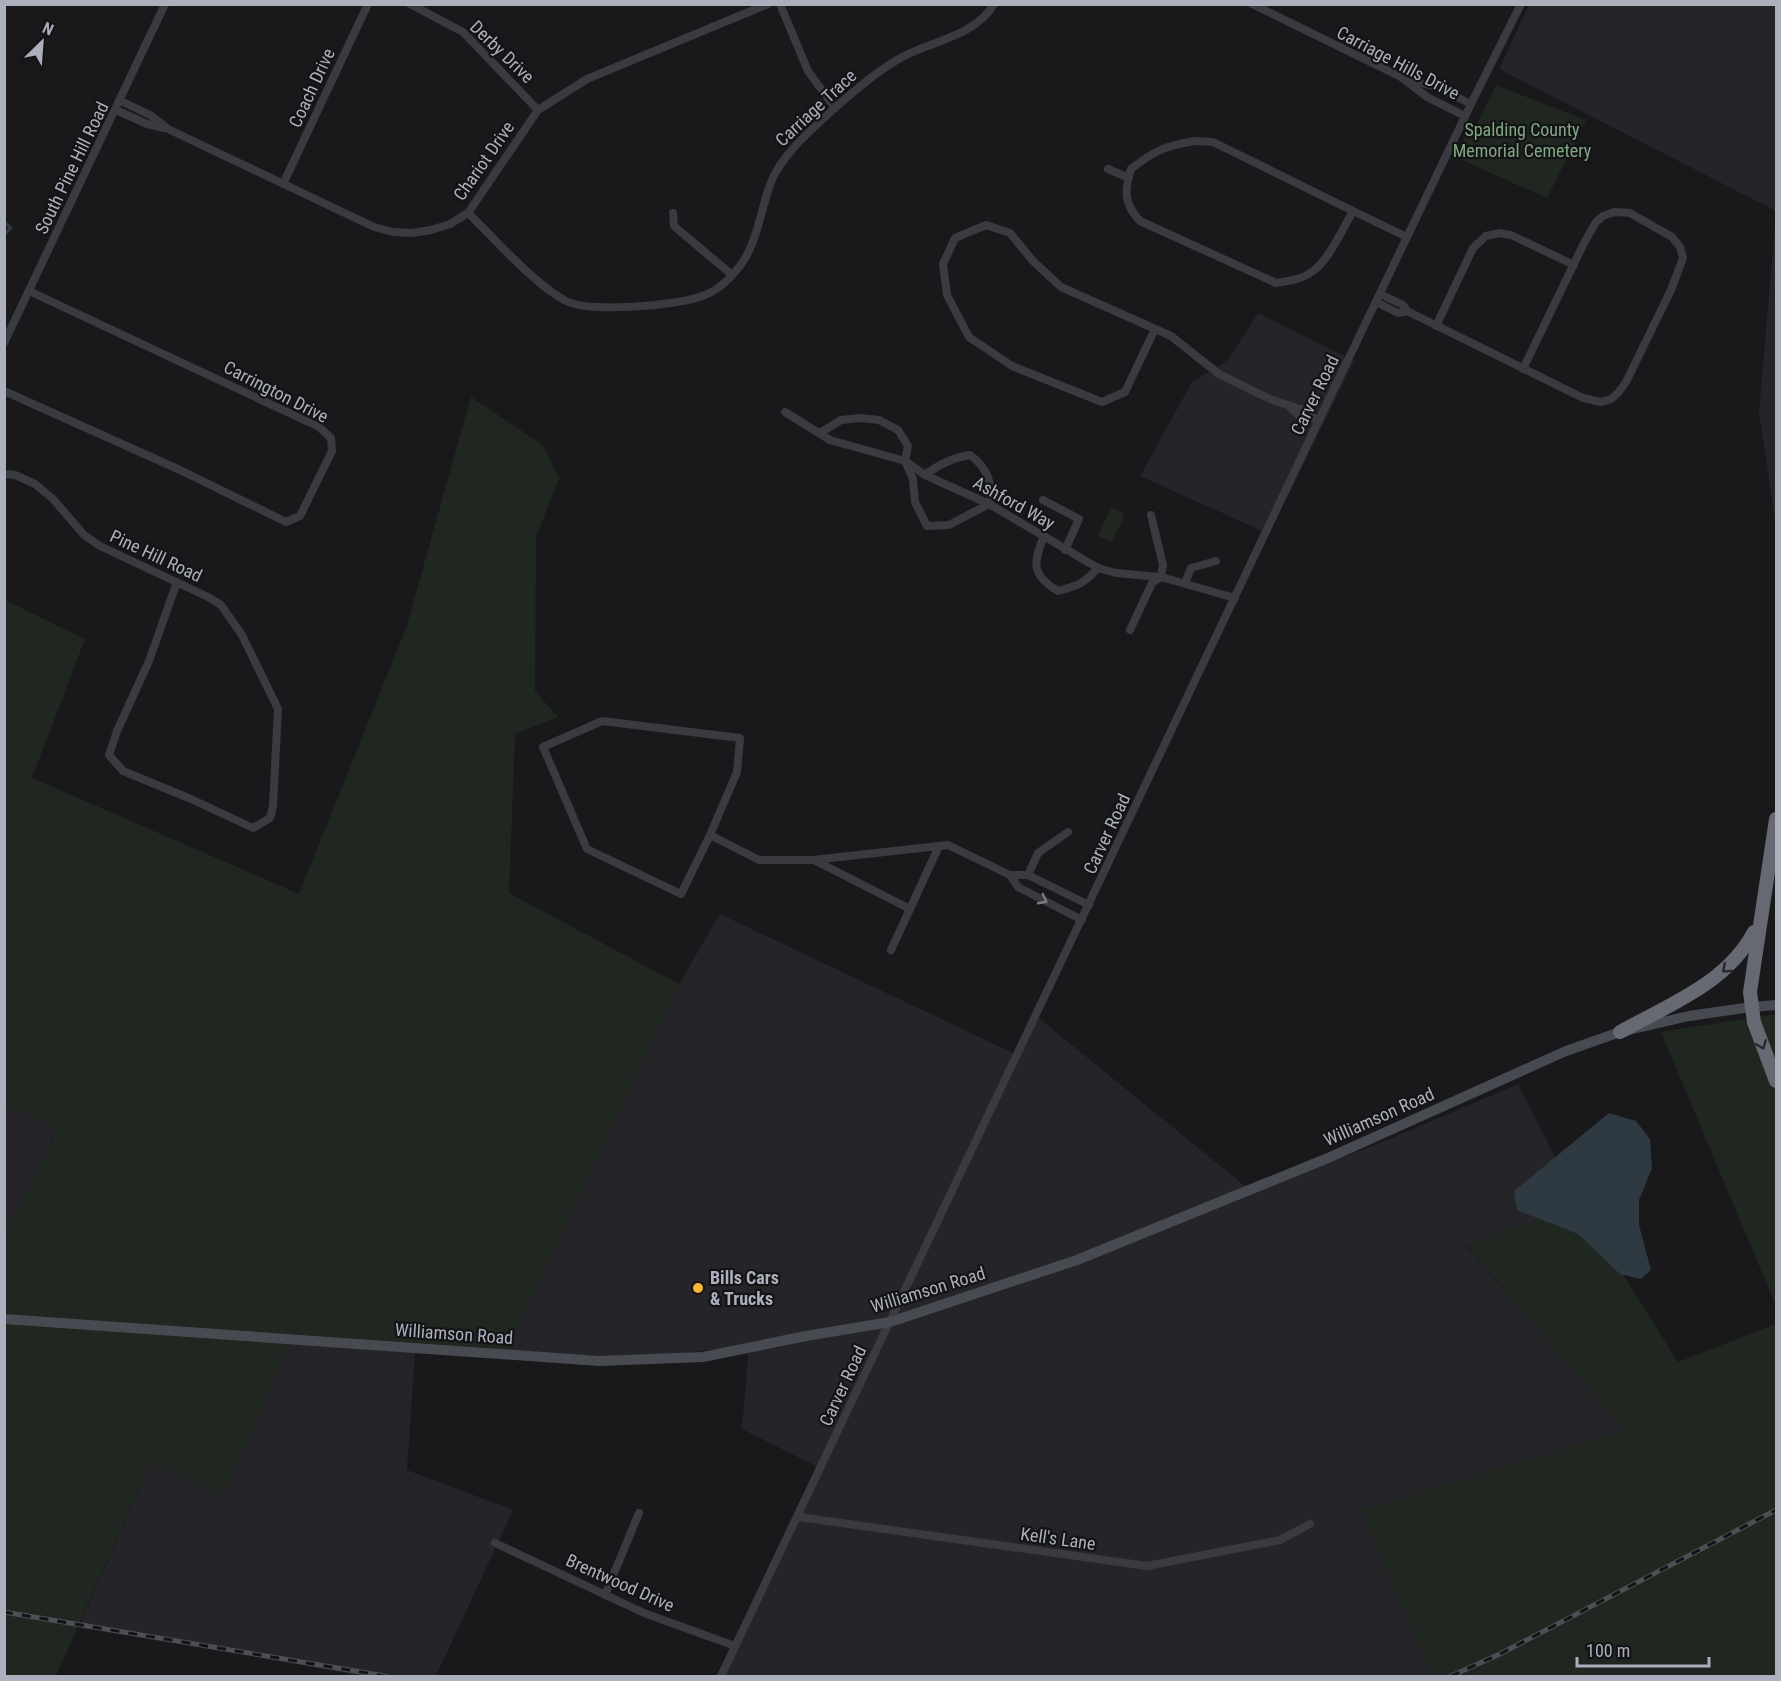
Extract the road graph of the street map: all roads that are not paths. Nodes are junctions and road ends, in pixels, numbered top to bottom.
1 (165, 4) edge
2 (368, 4) edge
3 (410, 4) edge
4 (768, 4) edge
5 (780, 4) edge
6 (994, 4) edge
7 (1252, 4) edge
8 (1521, 4) edge
9 (1401, 77) junction
10 (121, 101) junction
11 (1471, 104) junction
12 (835, 108) junction
13 (117, 110) junction
14 (538, 110) junction
15 (1465, 116) junction
16 (168, 129) junction
17 (1108, 169) dead end
18 (1128, 177) junction
19 (283, 184) junction
20 (1353, 210) junction
21 (468, 213) junction
22 (673, 213) dead end
23 (1407, 237) junction
24 (1574, 265) junction
25 (732, 275) junction
26 (29, 291) junction
27 (1378, 298) junction
28 (1436, 326) junction
29 (1155, 329) junction
30 (4, 343) edge
31 (1523, 369) junction
32 (4, 391) edge
33 (785, 412) dead end
34 (1316, 419) junction
35 (820, 433) junction
36 (905, 461) junction
37 (4, 474) edge
38 (925, 475) junction
39 (1043, 500) dead end
40 (989, 504) junction
41 (1151, 515) dead end
42 (1044, 536) junction
43 (1065, 550) junction
44 (1216, 561) dead end
45 (1098, 568) junction
46 (1161, 577) junction
47 (177, 582) junction
48 (1185, 583) junction
49 (1235, 598) junction
50 (1130, 630) dead end
51 (1776, 819) edge
52 (1068, 832) dead end
53 (710, 835) junction
54 (939, 846) junction
55 (813, 860) junction
56 (1010, 875) junction
57 (1028, 875) junction
58 (1089, 905) junction
59 (910, 909) junction
60 (1082, 920) junction
61 (1760, 922) junction
62 (891, 950) dead end
63 (1776, 1005) edge
64 (1751, 1007) junction
65 (1620, 1032) junction
66 (1776, 1082) edge
67 (4, 1319) edge
68 (890, 1322) junction
69 (639, 1513) dead end
70 (799, 1517) junction
71 (1310, 1524) dead end
72 (495, 1543) dead end
73 (605, 1595) junction
74 (735, 1646) junction
75 (721, 1677) edge

1 - 10 street, South Pine Hill Road
2 - 19 street, Coach Drive
3 - 14 street, Derby Drive
4 - 14 street, Chariot Drive
5 - 12 street
6 - 12 street, Carriage Trace
7 - 9 street, Carriage Hills Drive
8 - 11 street, Carver Road
9 - 11 street
9 - 15 street, Carriage Hills Drive
10 - 13 street, South Pine Hill Road
10 - 16 street, Chariot Drive
11 - 15 street, Carver Road
12 - 25 street, Carriage Trace
13 - 16 street
13 - 26 street, South Pine Hill Road
14 - 21 street, Chariot Drive
15 - 23 street, Carver Road
16 - 19 street, Chariot Drive
17 - 18 street
18 - 20 street
18 - 20 street
19 - 21 street, Chariot Drive
20 - 23 street
21 - 25 street, Carriage Trace
22 - 25 street
23 - 27 street, Carver Road
24 - 28 street
24 - 31 street
24 - 31 street
26 - 30 street, South Pine Hill Road
26 - 32 street, Carrington Drive
27 - 28 street
27 - 34 street, Carver Road
28 - 31 street
29 - 29 street
29 - 34 street
33 - 35 street, Ashford Way
34 - 49 street, Carver Road
35 - 36 street, Ashford Way
35 - 36 street
36 - 38 street, Ashford Way
36 - 40 street
37 - 47 street, Pine Hill Road
38 - 40 street, Ashford Way
38 - 40 street
39 - 43 street
40 - 42 street, Ashford Way
41 - 46 street
42 - 43 street, Ashford Way
42 - 45 street
43 - 45 street, Ashford Way
44 - 48 street
45 - 46 street, Ashford Way
46 - 48 street, Ashford Way
46 - 50 street
47 - 47 street, Pine Hill Road
48 - 49 street, Ashford Way
49 - 58 street, Carver Road
51 - 61 highway
52 - 57 street
53 - 53 street
53 - 55 street
54 - 55 street
54 - 56 street
54 - 59 street
55 - 59 street
56 - 57 street
56 -> 60 street
57 - 58 street
58 - 60 street, Carver Road
59 - 62 street
60 - 68 street, Carver Road
61 - 64 highway
61 -> 65 highway
63 - 64 main road, Williamson Road
64 - 65 main road, Williamson Road
64 -> 66 highway
65 - 68 main road, Williamson Road
67 - 68 main road, Williamson Road
68 - 70 street, Carver Road
69 - 73 street
70 - 71 street, Kell's Lane
70 - 74 street, Carver Road
72 - 73 street, Brentwood Drive
73 - 74 street, Brentwood Drive
74 - 75 street, Carver Road

